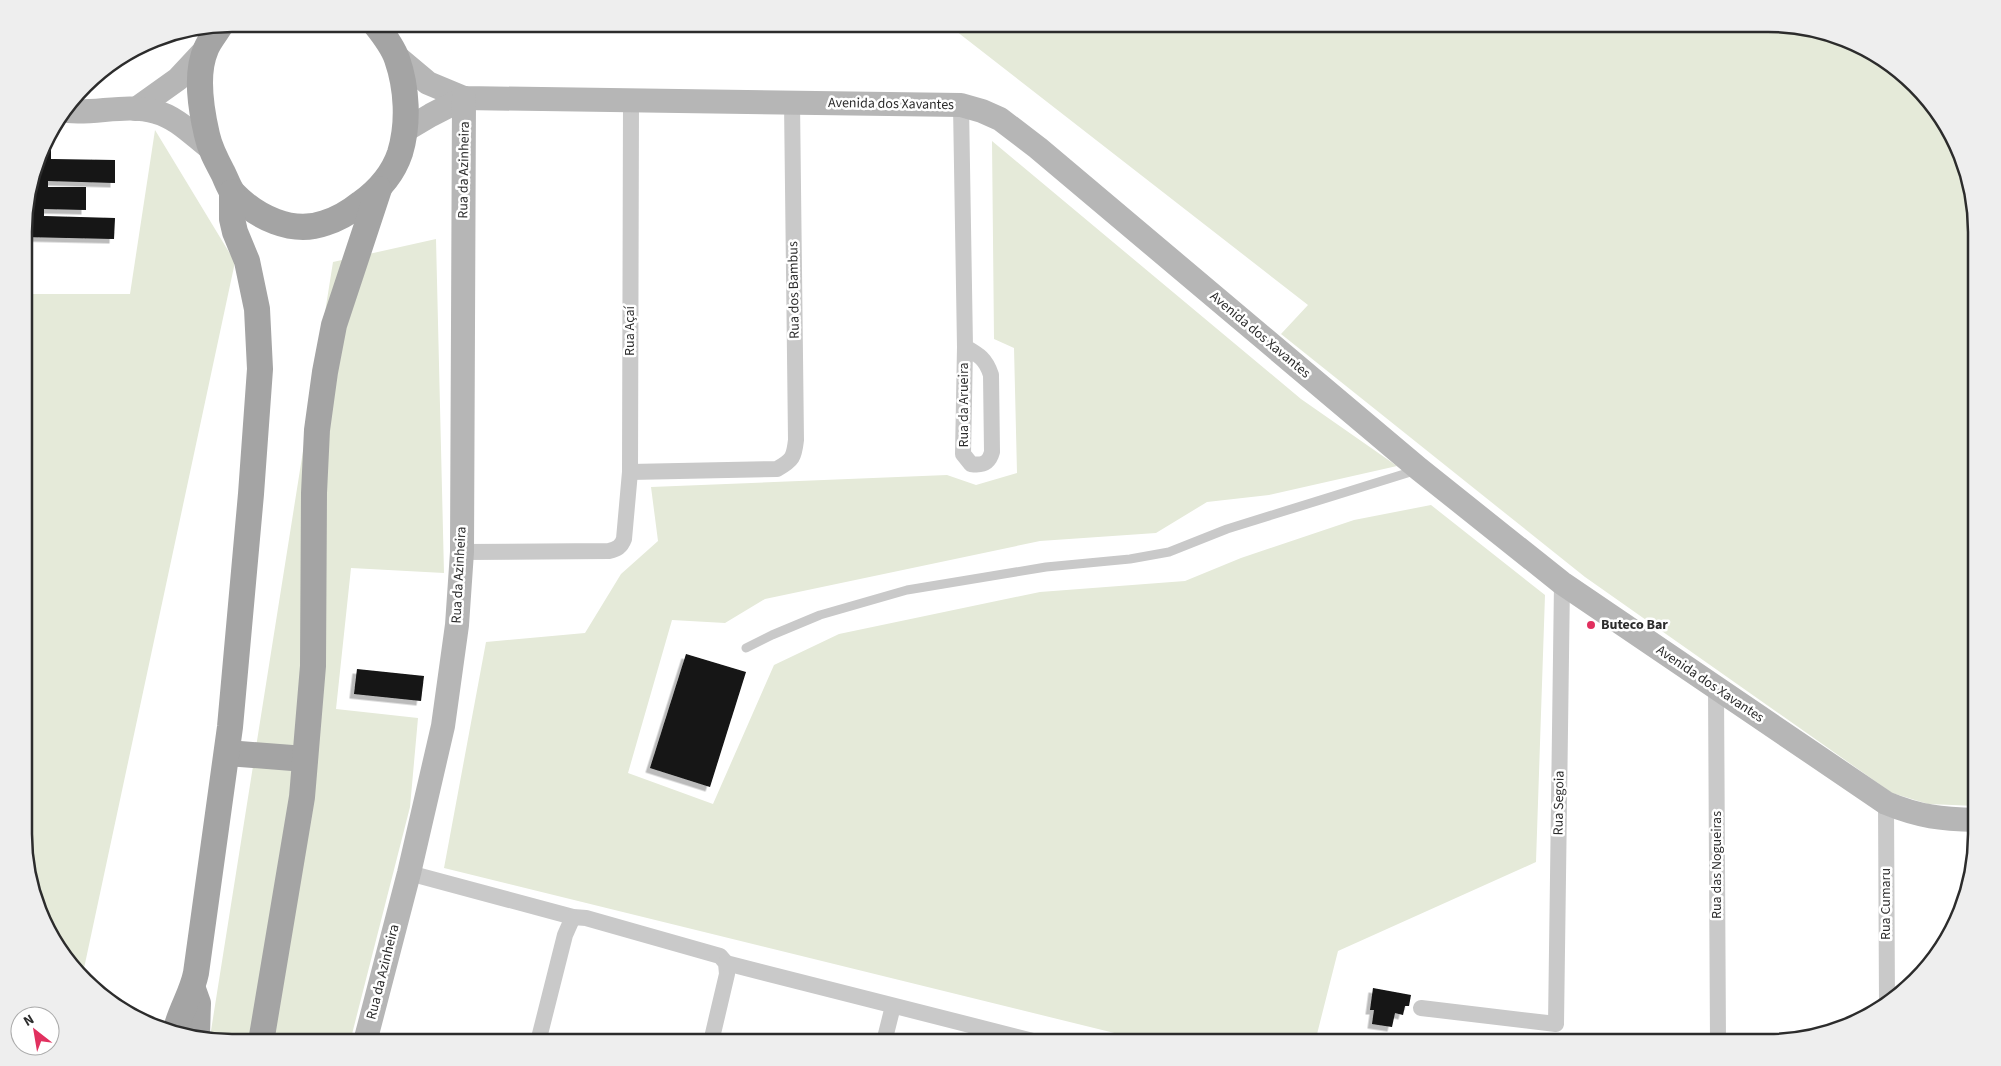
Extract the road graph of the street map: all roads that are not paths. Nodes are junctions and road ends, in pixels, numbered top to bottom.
1 (380, 32) edge
2 (216, 33) edge
3 (206, 49) junction
4 (397, 58) junction
5 (464, 98) junction
6 (631, 101) junction
7 (792, 102) junction
8 (961, 105) junction
9 (136, 108) junction
10 (76, 109) edge
11 (404, 131) junction
12 (210, 148) junction
13 (379, 189) junction
14 (232, 192) junction
15 (964, 347) junction
16 (1419, 469) junction
17 (630, 472) junction
18 (462, 552) junction
19 (1562, 582) junction
20 (746, 648) dead end
21 (1716, 688) junction
22 (227, 753) junction
23 (305, 759) junction
24 (1886, 803) junction
25 (1968, 820) edge
26 (409, 873) junction
27 (573, 917) junction
28 (723, 960) junction
29 (195, 981) junction
30 (1887, 994) edge
31 (893, 1006) junction
32 (1421, 1008) dead end
33 (177, 1026) edge
34 (198, 1031) edge
35 (261, 1034) edge
36 (367, 1034) edge
37 (540, 1034) edge
38 (713, 1034) edge
39 (886, 1034) edge
40 (1005, 1034) edge
41 (1718, 1034) edge

1 - 4 main road
2 - 3 main road
3 - 9 main road
3 - 12 main road
4 - 5 main road, Avenida dos Xavantes
4 - 11 main road
5 - 6 main road, Avenida dos Xavantes
5 - 11 main road, Avenida dos Xavantes
5 - 18 main road, Rua da Azinheira
6 - 7 main road, Avenida dos Xavantes
6 - 17 street, Rua Açaí
7 - 8 main road, Avenida dos Xavantes
7 - 17 street, Rua dos Bambus
8 - 15 street, Rua da Arueira
8 - 16 main road, Avenida dos Xavantes
9 - 10 main road
9 - 12 main road
11 - 13 main road
12 - 14 main road
13 - 14 main road
13 - 23 main road
14 - 22 main road
15 - 15 street, Rua da Arueira
16 - 19 main road, Avenida dos Xavantes
16 - 20 lane
17 - 18 street, Rua Açaí
18 - 26 main road, Rua da Azinheira
19 - 21 main road, Avenida dos Xavantes
19 - 32 street, Rua Segoia
21 - 24 main road, Avenida dos Xavantes
21 - 41 street, Rua das Nogueiras
22 - 23 main road
22 - 29 main road
23 - 35 main road
24 - 25 main road, Avenida dos Xavantes
24 - 30 street, Rua Cumaru
26 - 27 street
26 - 36 main road, Rua da Azinheira
27 - 28 street
27 - 37 street
28 - 31 street
28 - 38 street
29 - 33 main road
29 - 34 main road
31 - 39 street
31 - 40 street

